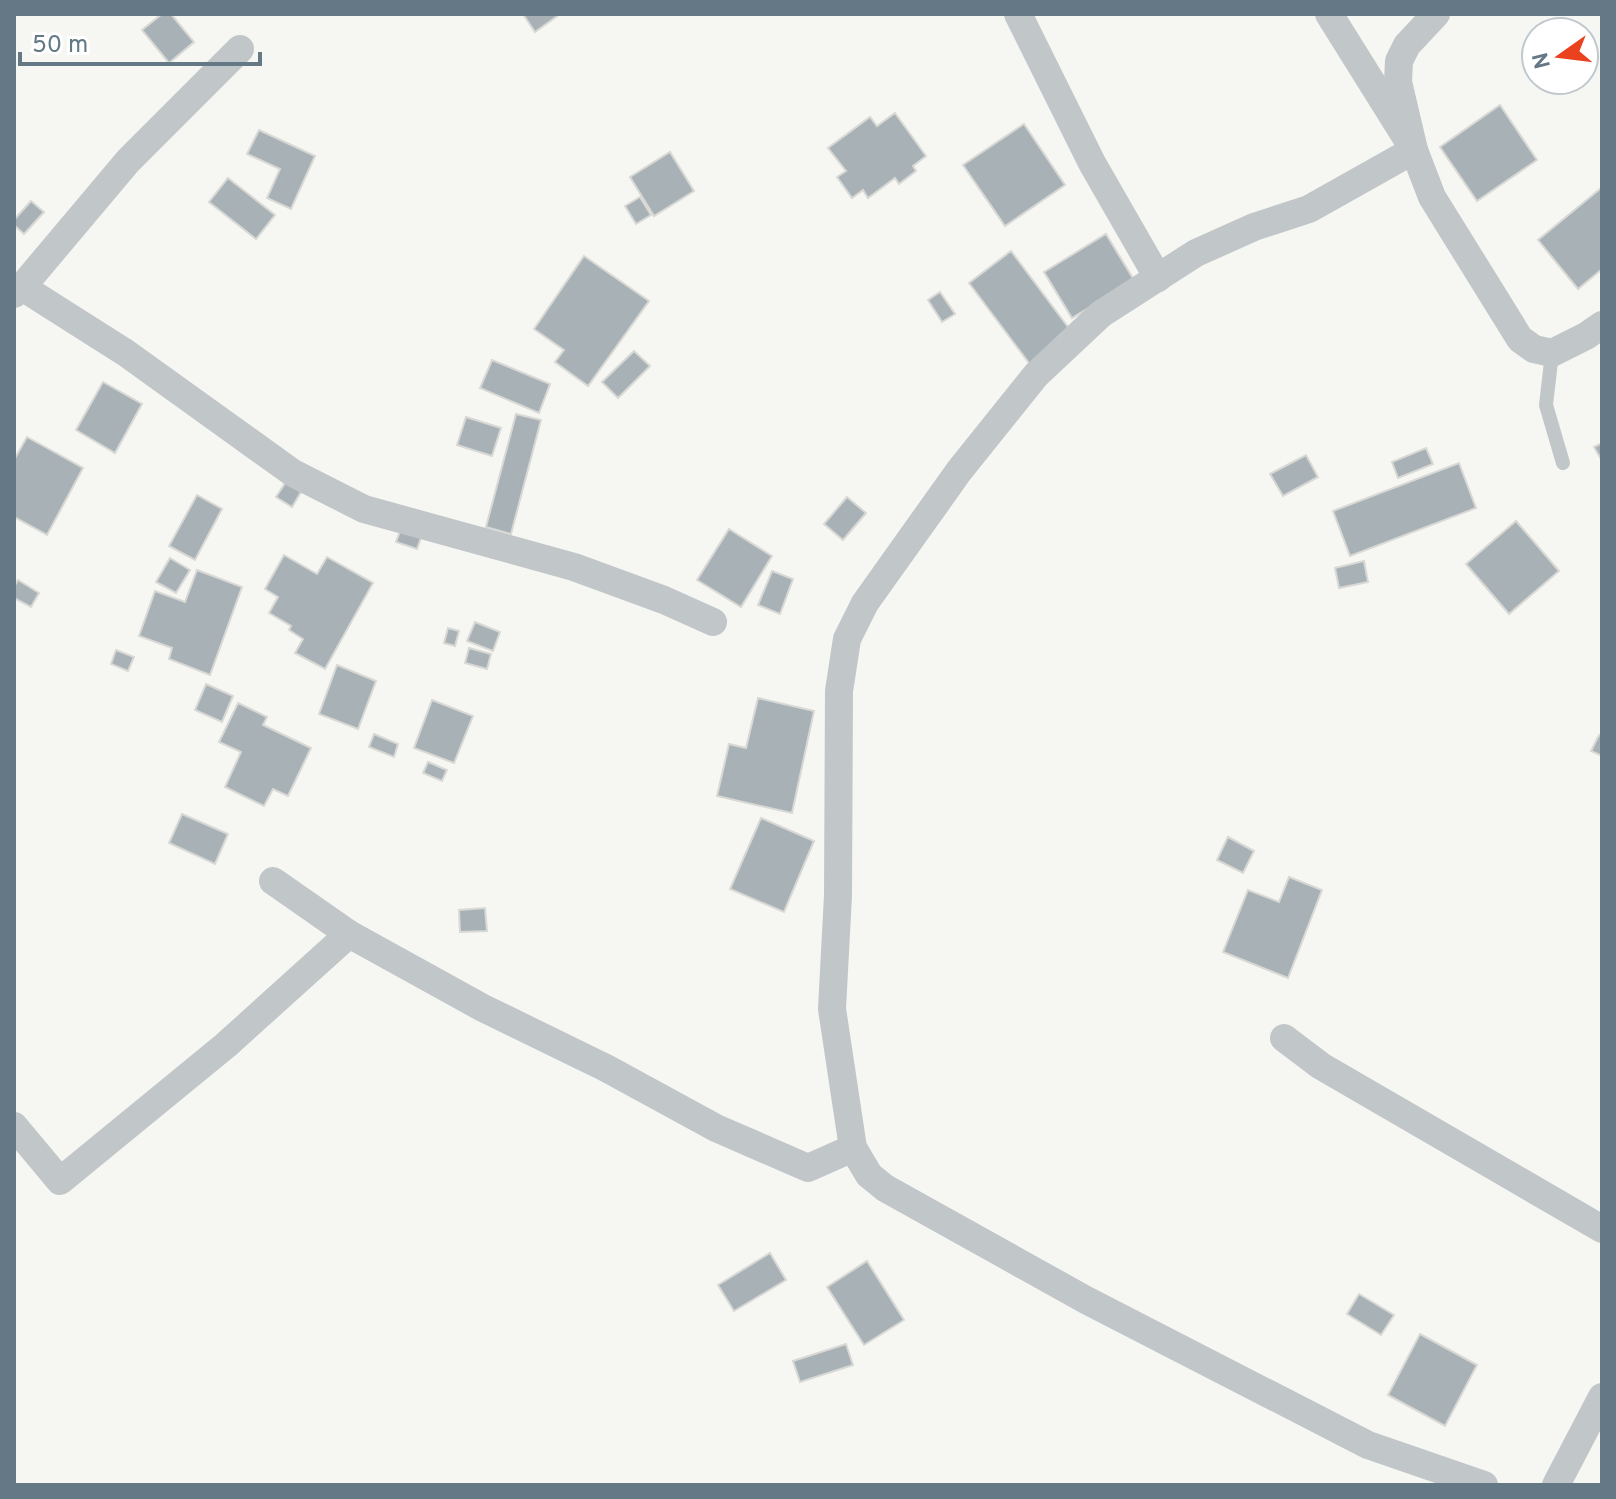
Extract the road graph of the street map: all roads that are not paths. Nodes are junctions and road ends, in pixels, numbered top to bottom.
1 (1018, 14) edge
2 (1329, 14) edge
3 (1436, 14) edge
4 (240, 49) dead end
5 (1414, 150) junction
6 (1158, 278) junction
7 (18, 291) edge
8 (1602, 325) edge
9 (1552, 353) junction
10 (1563, 463) dead end
11 (713, 622) dead end
12 (273, 881) dead end
13 (349, 934) junction
14 (1284, 1038) dead end
15 (14, 1126) edge
16 (853, 1148) junction
17 (1602, 1229) edge
18 (1602, 1397) edge
19 (1484, 1485) edge
20 (1556, 1485) edge

1 - 6 street
2 - 5 street
3 - 5 street
4 - 7 street
5 - 6 street
5 - 9 street
6 - 16 street
7 - 11 street
8 - 9 street
9 - 10 lane
12 - 13 street
13 - 15 street
13 - 16 street
14 - 17 street
16 - 19 street
18 - 20 street

